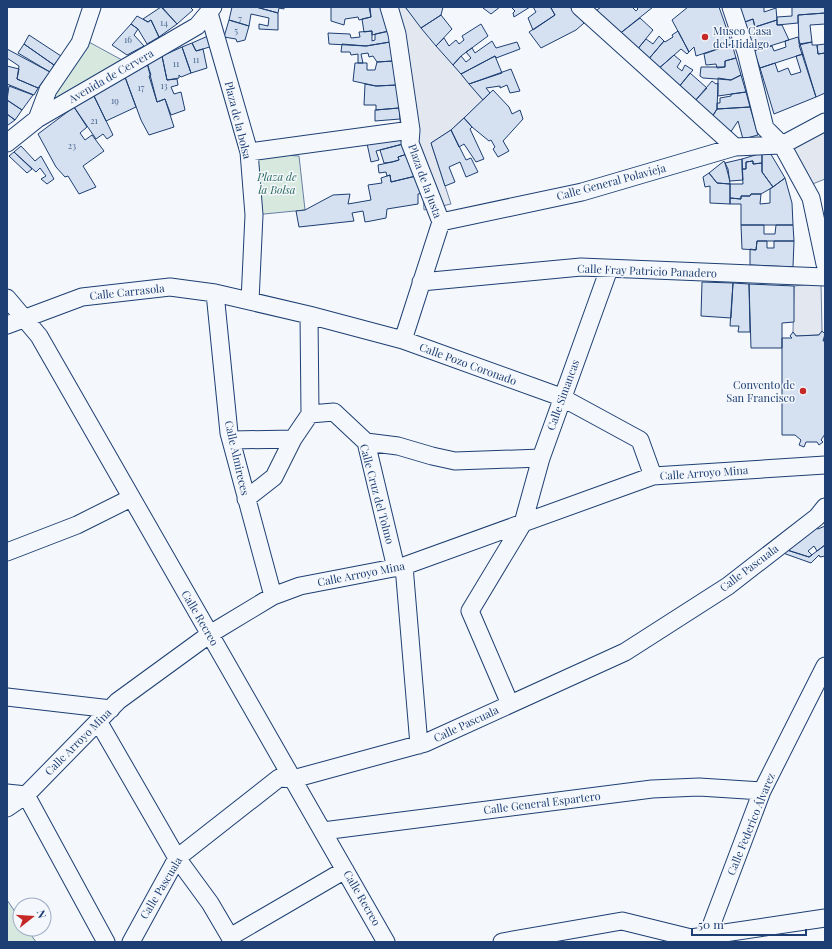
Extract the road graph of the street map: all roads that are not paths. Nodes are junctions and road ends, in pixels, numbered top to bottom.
1 (92, 7) edge
2 (389, 7) edge
3 (580, 7) edge
4 (731, 7) edge
5 (211, 10) edge
6 (37, 119) junction
7 (825, 122) edge
8 (411, 130) junction
9 (7, 143) edge
10 (782, 145) junction
11 (735, 147) junction
12 (249, 152) junction
13 (441, 222) junction
14 (432, 251) junction
15 (825, 264) edge
16 (609, 269) junction
17 (825, 277) edge
18 (453, 279) junction
19 (421, 282) junction
20 (215, 292) junction
21 (7, 298) edge
22 (250, 301) junction
23 (308, 315) junction
24 (25, 318) junction
25 (7, 325) edge
26 (403, 340) junction
27 (561, 397) junction
28 (310, 414) junction
29 (293, 439) junction
30 (231, 440) junction
31 (366, 442) junction
32 (541, 458) junction
33 (825, 465) edge
34 (653, 476) junction
35 (131, 498) junction
36 (246, 499) junction
37 (825, 507) edge
38 (523, 523) junction
39 (7, 552) edge
40 (400, 567) junction
41 (273, 596) junction
42 (210, 634) junction
43 (825, 666) edge
44 (7, 697) edge
45 (510, 704) junction
46 (111, 709) junction
47 (98, 721) junction
48 (419, 745) junction
49 (294, 779) junction
50 (762, 791) junction
51 (7, 793) edge
52 (26, 795) junction
53 (7, 808) edge
54 (323, 831) junction
55 (177, 858) junction
56 (345, 870) junction
57 (825, 918) edge
58 (706, 938) edge
59 (227, 939) edge
60 (106, 942) edge
61 (130, 942) edge
62 (386, 942) edge
63 (502, 942) edge

1 - 6 street
2 - 8 street, Plaza de la Justa
3 - 11 street
4 - 10 street
5 - 6 street, Avenida de Cervera
5 - 12 street, Plaza de la bolsa
6 - 9 street, Avenida de Cervera
7 - 10 street
8 - 12 street
8 - 13 street, Plaza de la Justa
10 - 11 street, Calle General Polavieja
10 - 15 street
11 - 13 street, Calle General Polavieja
12 - 22 street, Plaza de la bolsa
13 - 14 street, Plaza de la Justa
14 - 18 street
14 - 19 street, Plaza de la Justa
16 - 17 street, Calle Fray Patricio Panadero
16 - 18 street, Calle Fray Patricio Panadero
16 - 27 street, Calle Simancas
18 - 19 street, Calle Fray Patricio Panadero
19 - 26 street, Plaza de la Justa
20 - 22 street, Calle Carrasola
20 - 24 street, Calle Carrasola
20 - 30 street, Calle Almireces
21 - 24 street, Calle Recreo
22 - 23 street, Calle Pozo Coronado
23 - 26 street, Calle Pozo Coronado
23 - 28 street
24 - 25 street, Calle Carrasola
24 - 35 street, Calle Recreo
26 - 27 street, Calle Pozo Coronado
27 - 32 street, Calle Simancas
27 - 34 street, Calle Pozo Coronado
28 - 29 street
28 - 31 street, Calle Cruz del Tolmo
29 - 30 street
29 - 36 street
30 - 36 street, Calle Almireces
31 - 32 street
31 - 40 street, Calle Cruz del Tolmo
32 - 38 street, Calle Simancas
33 - 34 street, Calle Arroyo Mina
34 - 38 street, Calle Arroyo Mina
35 - 39 street
35 - 42 street, Calle Recreo
36 - 41 street, Calle Almireces
37 - 45 street, Calle Pascuala
38 - 40 street, Calle Arroyo Mina
38 - 45 street, Calle Simancas
40 - 41 street, Calle Arroyo Mina
40 - 48 street, Calle Cruz del Tolmo
41 - 42 street, Calle Arroyo Mina
42 - 46 street, Calle Arroyo Mina
42 - 49 street, Calle Recreo
43 - 50 street, Calle Federico Álvarez
44 - 46 street
45 - 48 street, Calle Pascuala
46 - 47 street, Calle Arroyo Mina
47 - 52 street, Calle Arroyo Mina
47 - 55 street
48 - 49 street, Calle Pascuala
49 - 54 street, Calle Recreo
49 - 55 street, Calle Pascuala
50 - 54 street, Calle General Espartero
50 - 58 street, Calle Federico Álvarez
51 - 52 street
52 - 53 street, Calle Arroyo Mina
52 - 60 street
54 - 56 street, Calle Recreo
55 - 59 street
55 - 61 street, Calle Pascuala
56 - 59 street
56 - 62 street, Calle Recreo
57 - 58 street
58 - 63 street

